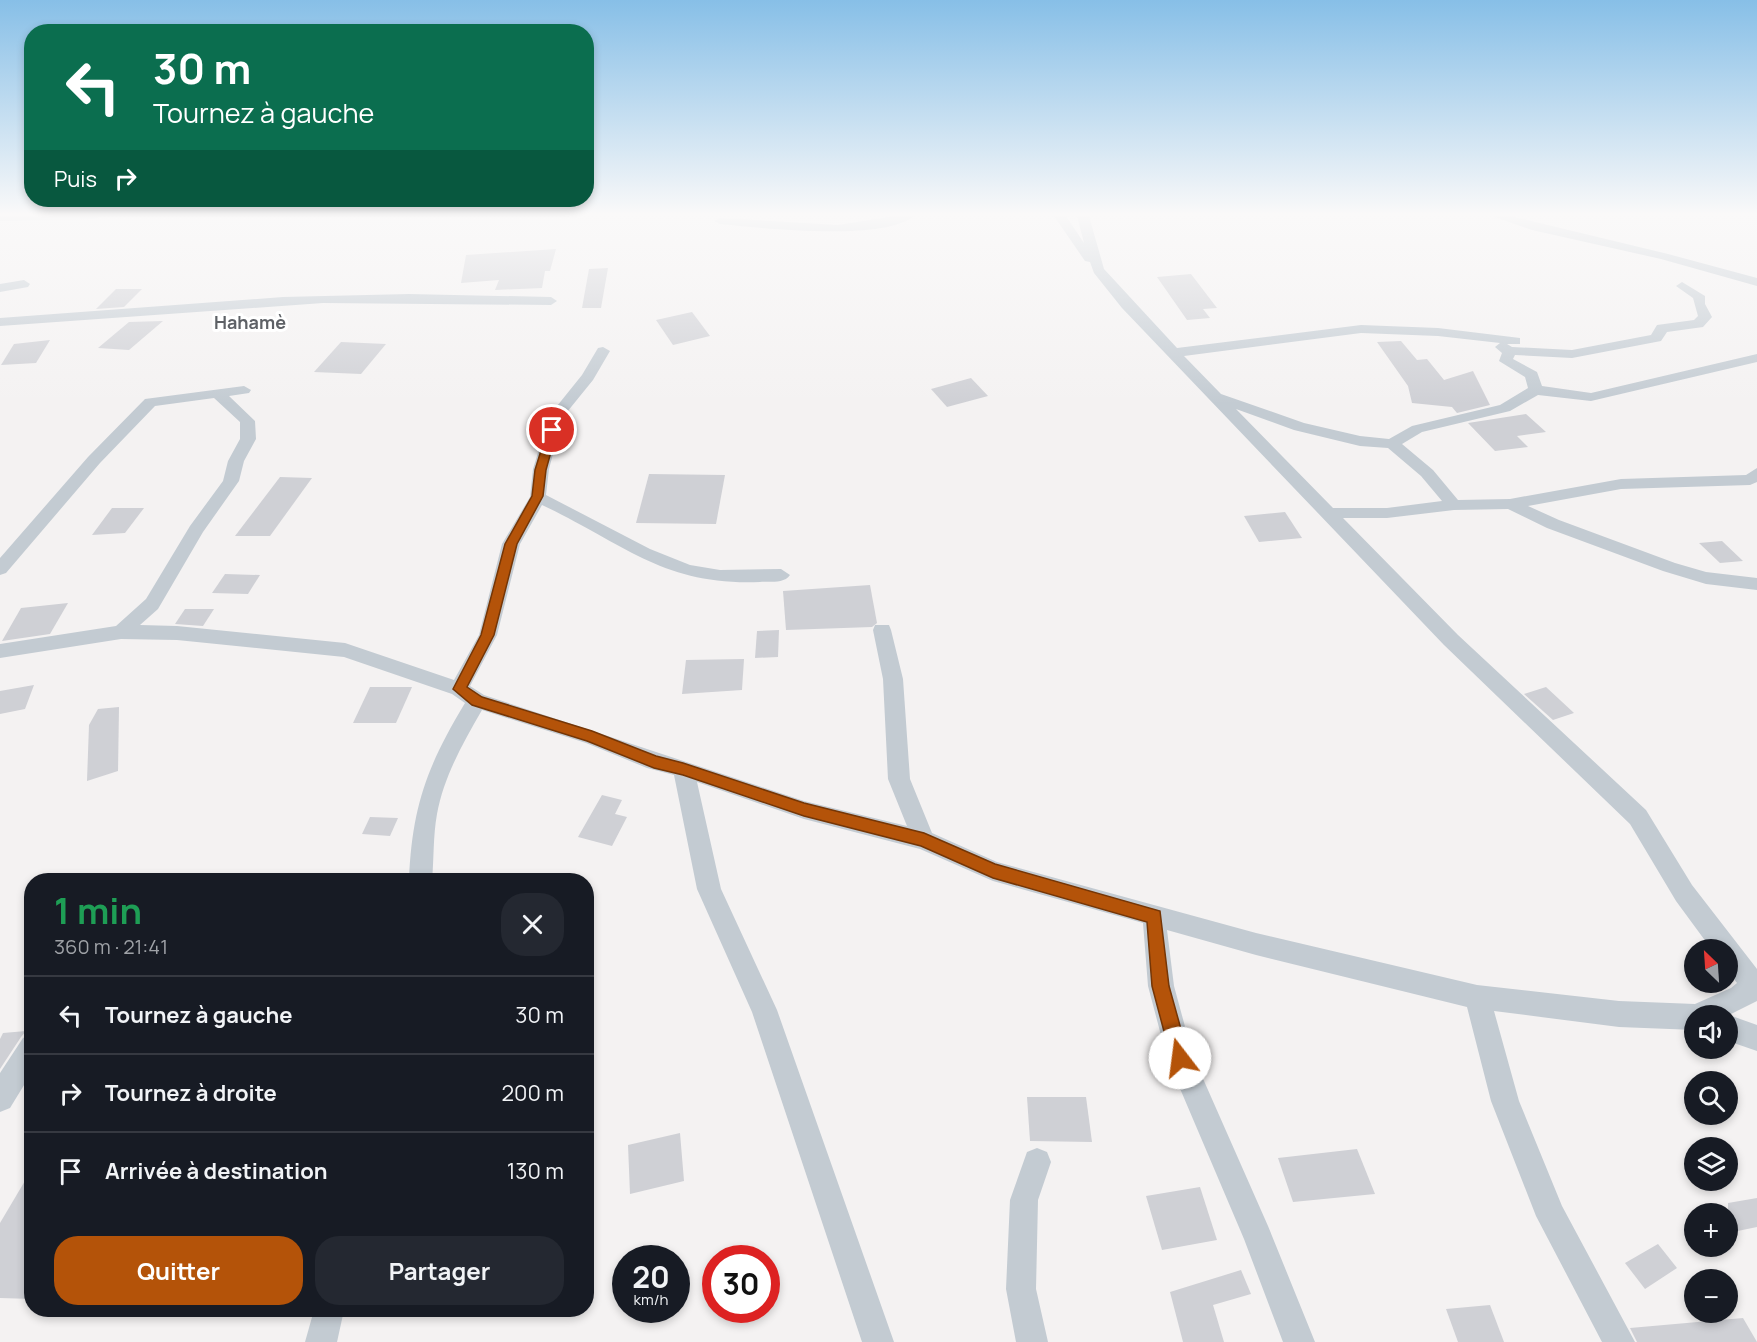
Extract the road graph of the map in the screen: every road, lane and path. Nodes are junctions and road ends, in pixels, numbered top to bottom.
1 (1105, 279) edge
2 (1741, 279) edge
3 (1757, 282) edge
4 (24, 284) dead end
5 (1682, 286) dead end
6 (0, 288) edge
7 (551, 301) dead end
8 (0, 322) edge
9 (1495, 342) dead end
10 (1512, 346) junction
11 (603, 351) dead end
12 (1174, 353) junction
13 (1757, 358) edge
14 (244, 390) dead end
15 (1536, 390) junction
16 (218, 394) junction
17 (1214, 396) junction
18 (1392, 444) junction
19 (1757, 473) edge
20 (538, 496) junction
21 (1510, 504) junction
22 (1454, 505) junction
23 (1327, 513) junction
24 (0, 569) edge
25 (781, 575) dead end
26 (1757, 584) edge
27 (882, 630) dead end
28 (121, 632) junction
29 (0, 651) edge
30 (468, 695) junction
31 (683, 769) junction
32 (924, 840) junction
33 (421, 873) edge
34 (1155, 917) junction
35 (1719, 939) edge
36 (1738, 964) edge
37 (1755, 986) edge
38 (1477, 997) junction
39 (1722, 1005) edge
40 (1684, 1017) edge
41 (1738, 1032) edge
42 (1757, 1038) edge
43 (24, 1060) edge
44 (0, 1098) edge
45 (1037, 1162) dead end
46 (327, 1317) edge
47 (321, 1342) edge
48 (878, 1342) edge
49 (1032, 1342) edge
50 (1299, 1342) edge
51 (1619, 1342) edge

1 - 12 street
2 - 3 street
4 - 6 street
5 - 10 street
7 - 8 street
9 - 10 street
10 - 12 street
10 - 15 street
11 - 20 street
12 - 17 street
13 - 15 street
14 - 16 street
15 - 18 street
16 - 24 street
16 - 28 street
17 - 18 street
17 - 23 street
18 - 22 street
19 - 21 street
20 - 25 street
20 - 30 street
21 - 22 street
21 - 26 street
22 - 23 street
23 - 35 street
27 - 32 street
28 - 29 street
28 - 30 street
30 - 31 street
30 - 33 street
31 - 32 street
31 - 48 street
32 - 34 street
34 - 38 street
34 - 50 street
36 - 37 street
37 - 39 street
38 - 40 street
38 - 51 street
41 - 42 street
43 - 44 street
45 - 49 street
46 - 47 street

